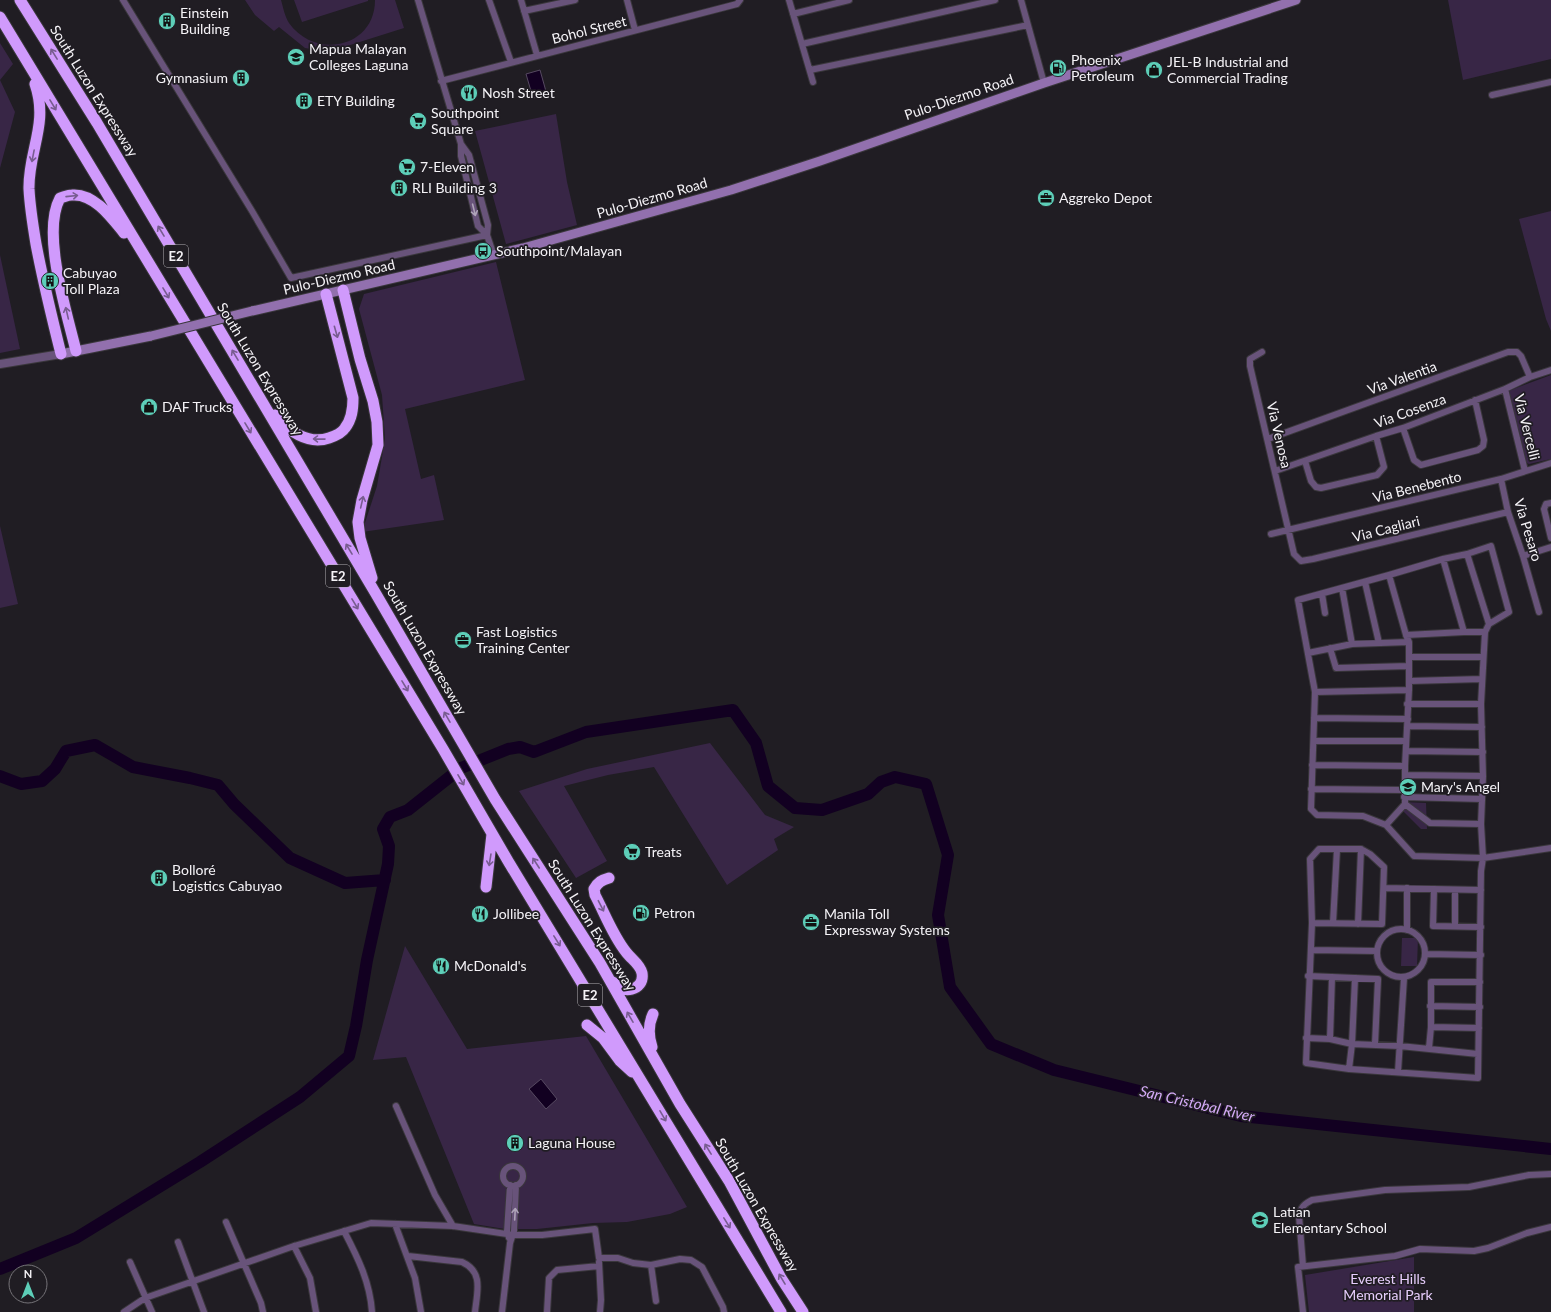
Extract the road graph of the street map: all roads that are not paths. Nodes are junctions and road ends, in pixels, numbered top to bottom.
1 (20, 0) edge
2 (123, 0) edge
3 (418, 0) edge
4 (489, 0) edge
5 (521, 0) edge
6 (575, 0) edge
7 (627, 0) edge
8 (740, 0) edge
9 (789, 0) edge
10 (849, 0) edge
11 (994, 0) edge
12 (1021, 0) edge
13 (1296, 0) edge
14 (524, 11) junction
15 (794, 14) junction
16 (0, 17) edge
17 (1028, 25) junction
18 (635, 30) junction
19 (802, 44) junction
20 (537, 55) junction
21 (25, 59) junction
22 (511, 62) junction
23 (810, 70) junction
24 (442, 81) junction
25 (813, 82) dead end
26 (1551, 82) edge
27 (1044, 83) junction
28 (1492, 95) dead end
29 (461, 144) junction
30 (487, 235) junction
31 (494, 256) junction
32 (146, 259) junction
33 (343, 290) junction
34 (326, 294) junction
35 (76, 351) junction
36 (1262, 352) dead end
37 (61, 354) junction
38 (0, 364) edge
39 (1551, 370) edge
40 (1530, 377) junction
41 (255, 389) junction
42 (1505, 389) junction
43 (1475, 400) junction
44 (1403, 428) junction
45 (1376, 436) junction
46 (1268, 439) junction
47 (1305, 461) junction
48 (1551, 463) edge
49 (1275, 471) junction
50 (1525, 471) junction
51 (1501, 479) junction
52 (1551, 503) edge
53 (1508, 512) junction
54 (1288, 531) junction
55 (1271, 534) dead end
56 (1551, 538) edge
57 (1551, 547) edge
58 (1467, 554) junction
59 (1523, 556) junction
60 (1443, 558) junction
61 (1390, 575) junction
62 (1365, 582) junction
63 (1342, 588) junction
64 (376, 594) junction
65 (1322, 594) junction
66 (1539, 612) dead end
67 (1325, 613) dead end
68 (1489, 624) junction
69 (1464, 632) junction
70 (1485, 632) junction
71 (1406, 635) junction
72 (1409, 642) junction
73 (1379, 643) junction
74 (1352, 644) junction
75 (1330, 648) junction
76 (1308, 653) junction
77 (1409, 657) junction
78 (1483, 657) junction
79 (1409, 666) junction
80 (1482, 679) junction
81 (1409, 681) junction
82 (1409, 690) junction
83 (1315, 692) junction
84 (1408, 704) junction
85 (1481, 704) junction
86 (1314, 718) junction
87 (1408, 718) junction
88 (1408, 726) junction
89 (1482, 727) junction
90 (1314, 740) junction
91 (1406, 741) junction
92 (1406, 751) junction
93 (1482, 752) junction
94 (1312, 765) junction
95 (1405, 766) junction
96 (1405, 775) junction
97 (1483, 776) junction
98 (1311, 789) junction
99 (1405, 790) junction
100 (1404, 797) junction
101 (1482, 799) junction
102 (1405, 804) junction
103 (1481, 824) junction
104 (1386, 825) junction
105 (492, 834) junction
106 (1551, 848) edge
107 (1337, 849) junction
108 (1361, 849) junction
109 (1483, 858) junction
110 (609, 878) dead end
111 (486, 887) dead end
112 (1384, 888) junction
113 (1407, 888) junction
114 (1434, 889) junction
115 (1455, 890) junction
116 (1481, 890) junction
117 (1312, 923) junction
118 (1333, 923) junction
119 (1358, 924) junction
120 (1455, 926) junction
121 (1481, 927) junction
122 (1407, 930) junction
123 (1311, 950) junction
124 (1377, 951) junction
125 (1426, 954) junction
126 (1480, 955) junction
127 (600, 963) junction
128 (1308, 976) junction
129 (1332, 977) junction
130 (1355, 978) junction
131 (1404, 978) junction
132 (1480, 982) junction
133 (1430, 1006) junction
134 (1480, 1007) junction
135 (653, 1014) dead end
136 (587, 1025) dead end
137 (1431, 1027) junction
138 (1479, 1028) junction
139 (1306, 1038) junction
140 (1330, 1040) junction
141 (1352, 1044) junction
142 (1375, 1044) junction
143 (1400, 1046) junction
144 (1429, 1048) junction
145 (1478, 1054) junction
146 (1349, 1069) junction
147 (1398, 1072) junction
148 (664, 1075) junction
149 (643, 1082) junction
150 (396, 1106) dead end
151 (1551, 1174) edge
152 (513, 1185) dead end
153 (226, 1222) dead end
154 (395, 1224) junction
155 (453, 1226) junction
156 (1551, 1227) edge
157 (344, 1231) junction
158 (510, 1235) junction
159 (178, 1242) dead end
160 (294, 1246) junction
161 (408, 1256) junction
162 (599, 1258) junction
163 (130, 1262) dead end
164 (245, 1264) junction
165 (651, 1265) junction
166 (599, 1266) junction
167 (1303, 1266) junction
168 (194, 1281) junction
169 (145, 1298) junction
170 (656, 1301) dead end
171 (124, 1312) edge
172 (152, 1312) edge
173 (204, 1312) edge
174 (263, 1312) edge
175 (316, 1312) edge
176 (372, 1312) edge
177 (421, 1312) edge
178 (475, 1312) edge
179 (502, 1312) edge
180 (548, 1312) edge
181 (600, 1312) edge
182 (724, 1312) edge
183 (781, 1312) edge
184 (803, 1312) edge
185 (1303, 1312) edge

41 -> 1 highway, South Luzon Expressway / E2
2 - 30 street
3 - 24 street
4 - 22 street
5 - 14 street
6 - 14 street
7 - 18 street
8 - 18 street, Bohol Street
9 - 15 street
10 - 15 street
11 - 19 street
12 - 17 street
13 - 27 main road, Pulo-Diezmo Road
14 - 20 street
15 - 19 street
16 - 21 highway, E2
17 - 23 street
17 - 27 street
18 - 20 street, Bohol Street
19 - 23 street
20 - 22 street, Bohol Street
21 -> 32 highway, E2
21 -> 37 highway
22 - 24 street, Bohol Street
23 - 25 street
24 - 29 street
26 - 28 street
27 - 31 main road, Pulo-Diezmo Road
29 - 30 street
29 -> 30 street
30 - 31 street
31 - 33 main road, Pulo-Diezmo Road
35 -> 32 highway
32 -> 105 highway, E2
33 - 34 main road, Pulo-Diezmo Road
64 -> 33 highway
34 - 35 main road, Pulo-Diezmo Road, bridge
34 -> 41 highway
35 - 37 main road, Pulo-Diezmo Road
36 - 46 street, Via Venosa
37 - 38 street, Pulo-Diezmo Road
39 - 40 street, Via Cosenza
40 - 42 street, Via Cosenza
40 - 46 street, Via Valentia
64 -> 41 highway, South Luzon Expressway / E2
42 - 43 street, Via Cosenza
42 - 50 street, Via Vercelli
43 - 44 street, Via Cosenza
43 - 44 street
44 - 45 street, Via Cosenza
45 - 47 street, Via Cosenza
45 - 47 street
46 - 49 street, Via Venosa
47 - 49 street, Via Cosenza
48 - 50 street, Via Benebento
49 - 54 street, Via Venosa
50 - 51 street, Via Benebento
51 - 53 street, Via Pesaro
51 - 54 street, Via Benebento
52 - 56 street
53 - 54 street, Via Cagliari
53 - 59 street, Via Pesaro
54 - 55 street, Via Benebento
57 - 59 street
58 - 60 street
58 - 68 street
58 - 68 street
59 - 66 street, Via Pesaro
60 - 61 street
60 - 69 street
61 - 62 street
61 - 71 street
62 - 63 street
62 - 73 street
63 - 65 street
63 - 74 street
127 -> 64 highway, South Luzon Expressway / E2
65 - 67 street
65 - 76 street
68 - 70 street
69 - 70 street
69 - 71 street
70 - 78 street
71 - 72 street
72 - 73 street
72 - 77 street
73 - 74 street
74 - 75 street
75 - 76 street
75 - 79 street
76 - 83 street
77 - 78 street
77 - 79 street
78 - 80 street
79 - 81 street
80 - 81 street
80 - 85 street
81 - 82 street
82 - 83 street
82 - 84 street
83 - 86 street
84 - 85 street
84 - 87 street
85 - 89 street
86 - 87 street
86 - 90 street
87 - 88 street
88 - 89 street
88 - 91 street
89 - 93 street
90 - 91 street
90 - 94 street
91 - 92 street
92 - 93 street
92 - 95 street
93 - 97 street
94 - 95 street
94 - 98 street
95 - 96 street
96 - 97 street
96 - 99 street
97 - 101 street
98 - 99 street
98 - 104 street
99 - 100 street
100 - 101 street
100 - 102 street
101 - 103 street
102 - 103 street
102 - 104 street
103 - 109 street
104 - 109 street
105 -> 111 highway
105 -> 149 highway, E2
106 - 109 street
107 - 108 street
107 - 117 street
107 - 118 street
108 - 112 street
108 - 119 street
109 - 116 street
110 -> 127 highway
112 - 113 street
112 - 119 street
113 - 114 street
113 - 122 street
114 - 115 street
114 - 120 street
115 - 116 street
115 - 120 street
116 - 121 street
117 - 118 street
117 - 123 street
118 - 119 street
120 - 121 street
121 - 126 street
122 - 124 street
122 - 125 street
123 - 124 street
123 - 128 street
124 - 131 street
125 - 126 street
125 - 131 street
126 - 132 street
148 -> 127 highway, South Luzon Expressway / E2
128 - 129 street
128 - 139 street
129 - 130 street
129 - 140 street
130 - 141 street
130 - 142 street
131 - 143 street
132 - 133 street
132 - 134 street
133 - 134 street
133 - 137 street
134 - 138 street
135 - 148 highway
136 - 149 highway
137 - 138 street
137 - 144 street
138 - 145 street
139 - 140 street
139 - 146 street
140 - 141 street
141 - 142 street
141 - 146 street
142 - 143 street
143 - 144 street
143 - 147 street
144 - 145 street
145 - 147 street
146 - 147 street
184 -> 148 highway, South Luzon Expressway / E2
149 -> 183 highway, E2
150 - 155 street
151 - 167 street
152 - 158 street
153 - 164 street
154 - 155 street
154 - 157 street
154 - 161 street
155 - 158 street
156 - 167 street
157 - 160 street
157 - 176 street
158 - 162 street
158 - 179 street
159 - 168 street
160 - 164 street
160 - 175 street
161 - 177 street
161 - 178 street
162 - 165 street
162 - 166 street
163 - 169 street
164 - 168 street
164 - 174 street
165 - 170 street
165 - 182 street
166 - 180 street
166 - 181 street
167 - 185 street
168 - 169 street
168 - 173 street
169 - 171 street
169 - 172 street

